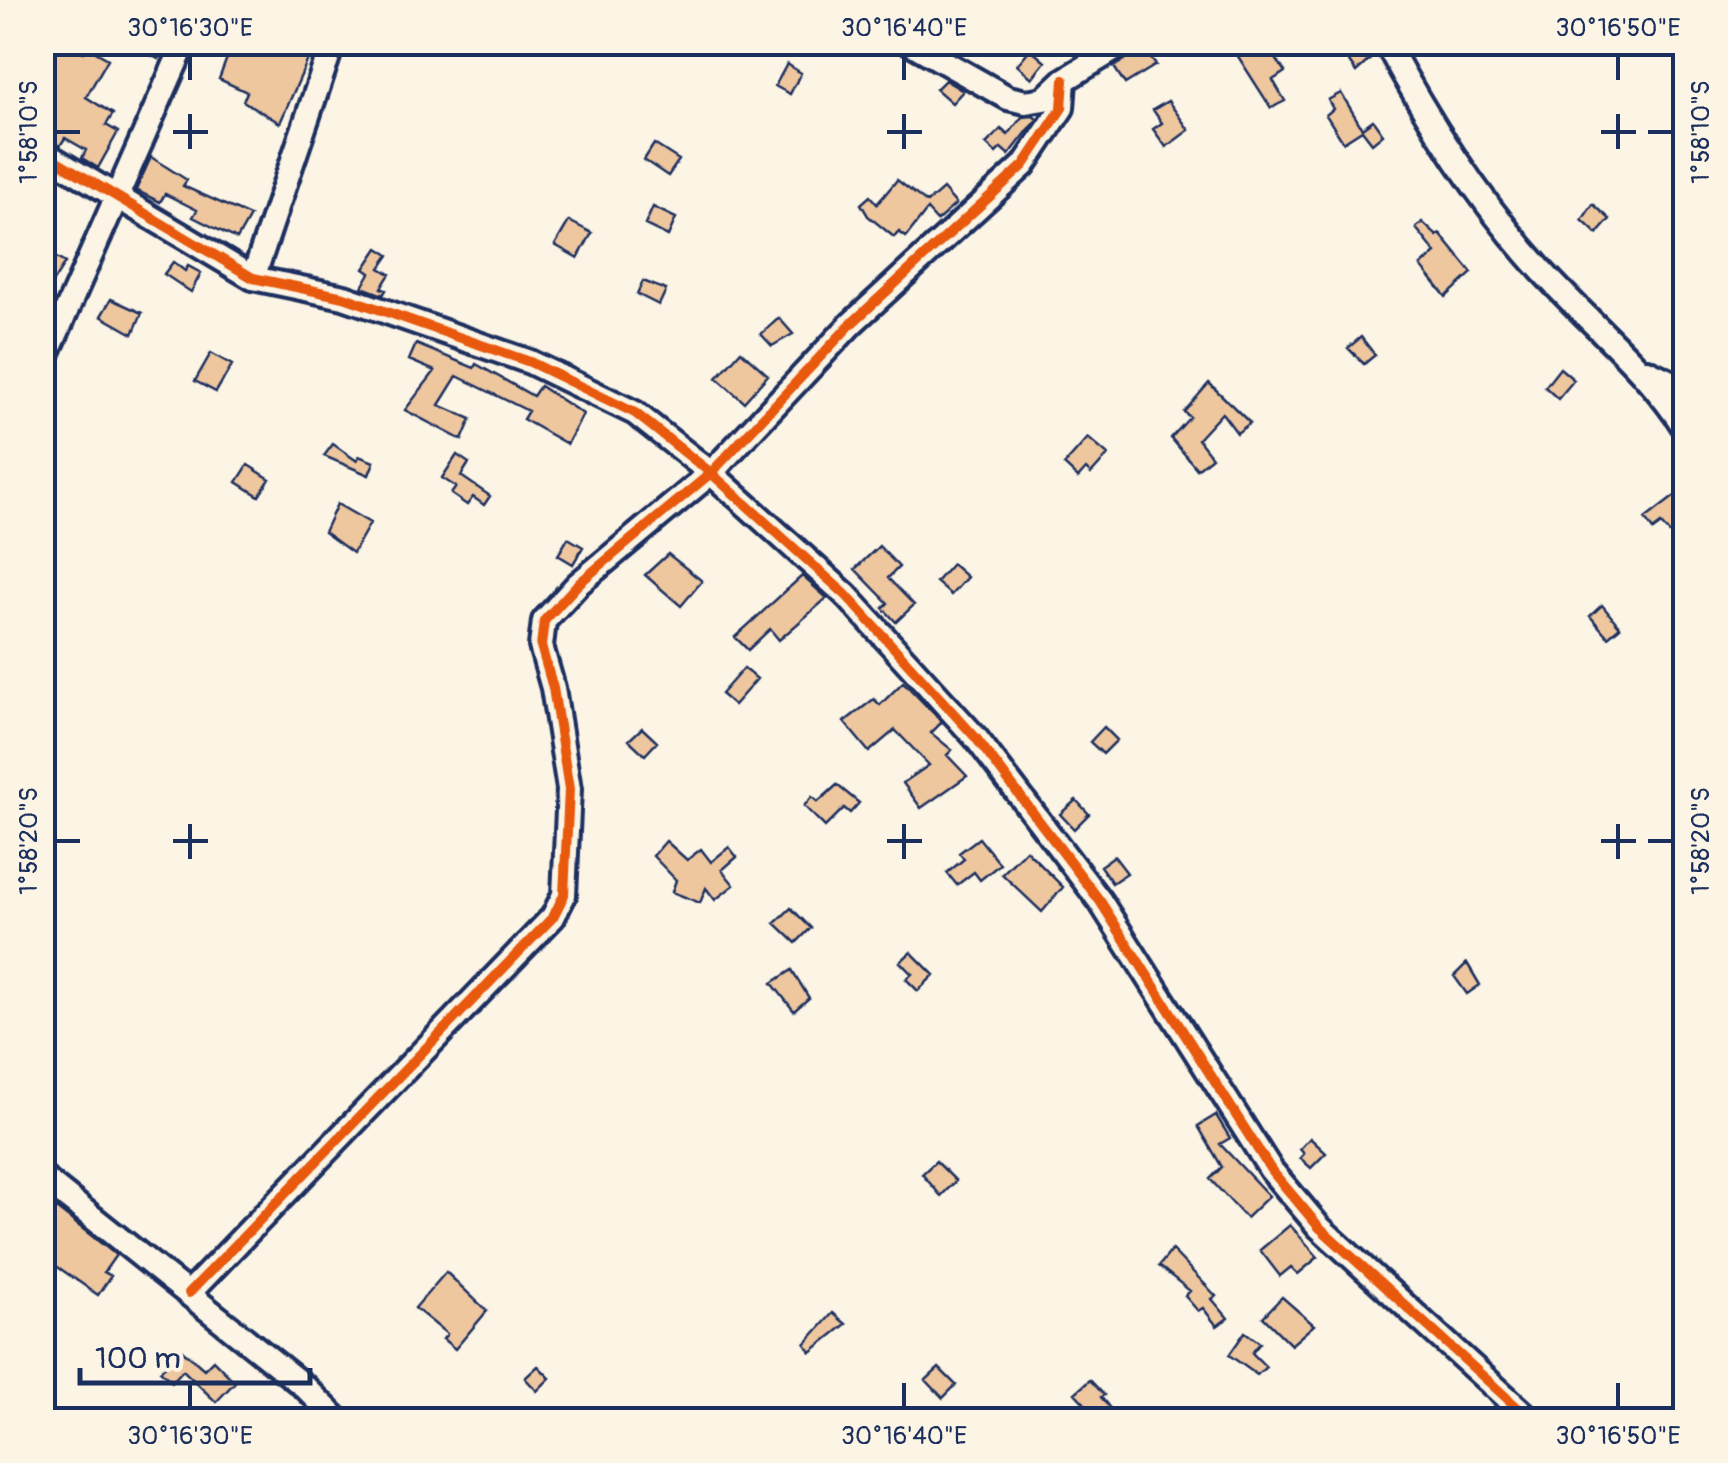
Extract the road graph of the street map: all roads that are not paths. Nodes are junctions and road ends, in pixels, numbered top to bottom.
1 (184, 42) edge
2 (909, 42) edge
3 (1126, 42) edge
4 (1386, 42) edge
5 (326, 46) edge
6 (1064, 80) junction
7 (42, 152) edge
8 (117, 195) junction
9 (253, 278) junction
10 (42, 366) edge
11 (1639, 368) junction
12 (1686, 389) edge
13 (1686, 430) edge
14 (711, 474) junction
15 (42, 1177) edge
16 (189, 1293) junction
17 (338, 1420) edge
18 (1531, 1420) edge

1 - 8 street
2 - 6 street
3 - 6 street
4 - 11 street
5 - 9 street
6 - 14 street
7 - 8 street
8 - 9 street
8 - 10 street
9 - 14 street
11 - 12 street
11 - 13 street
14 - 16 street
14 - 18 street
15 - 16 street
16 - 17 street

